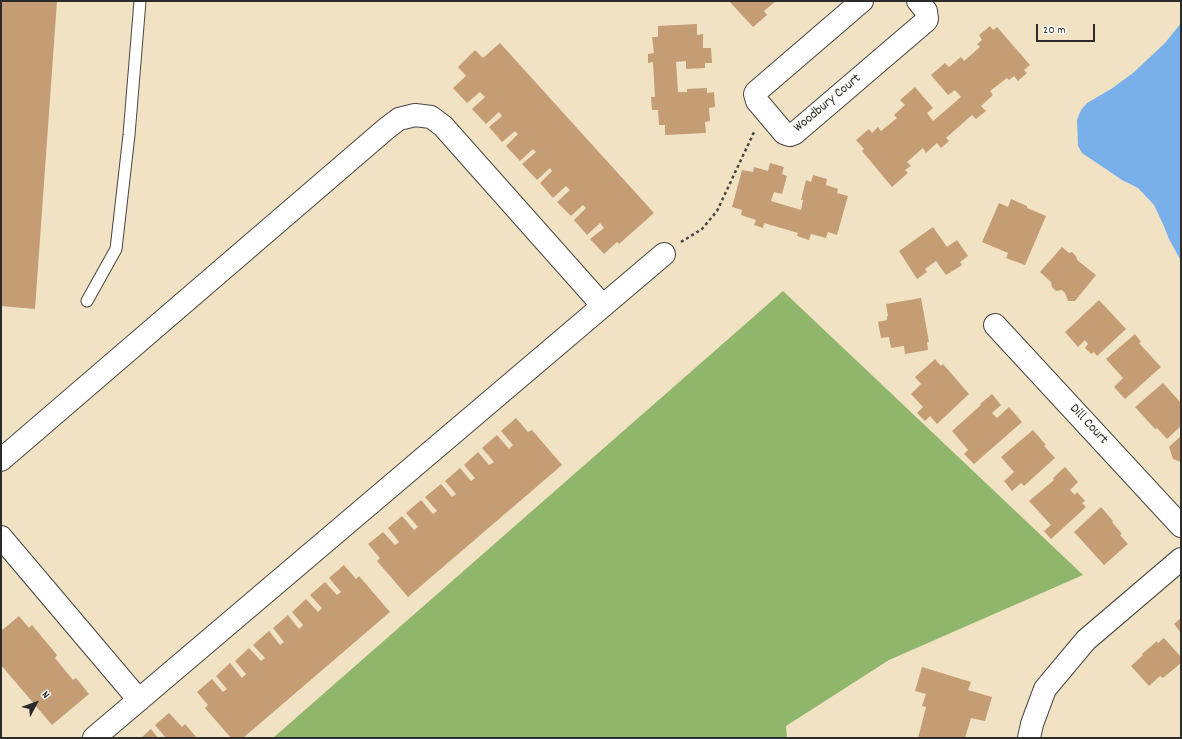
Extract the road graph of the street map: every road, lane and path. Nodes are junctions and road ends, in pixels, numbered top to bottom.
1 (140, 1) edge
2 (862, 1) edge
3 (918, 1) edge
4 (765, 110) junction
5 (664, 254) joint
6 (87, 301) dead end
7 (604, 306) junction
8 (995, 325) dead end
9 (1, 460) edge
10 (1181, 526) edge
11 (1, 538) edge
12 (1181, 559) edge
13 (139, 700) junction
14 (94, 738) edge
15 (1029, 738) edge

1 - 6 lane
2 - 4 street, Woodbury Court
3 - 4 street, Woodbury Court
4 - 5 path
5 - 7 street
7 - 9 street
7 - 13 street
8 - 10 street, Dill Court
11 - 13 street
12 - 15 street
13 - 14 street

